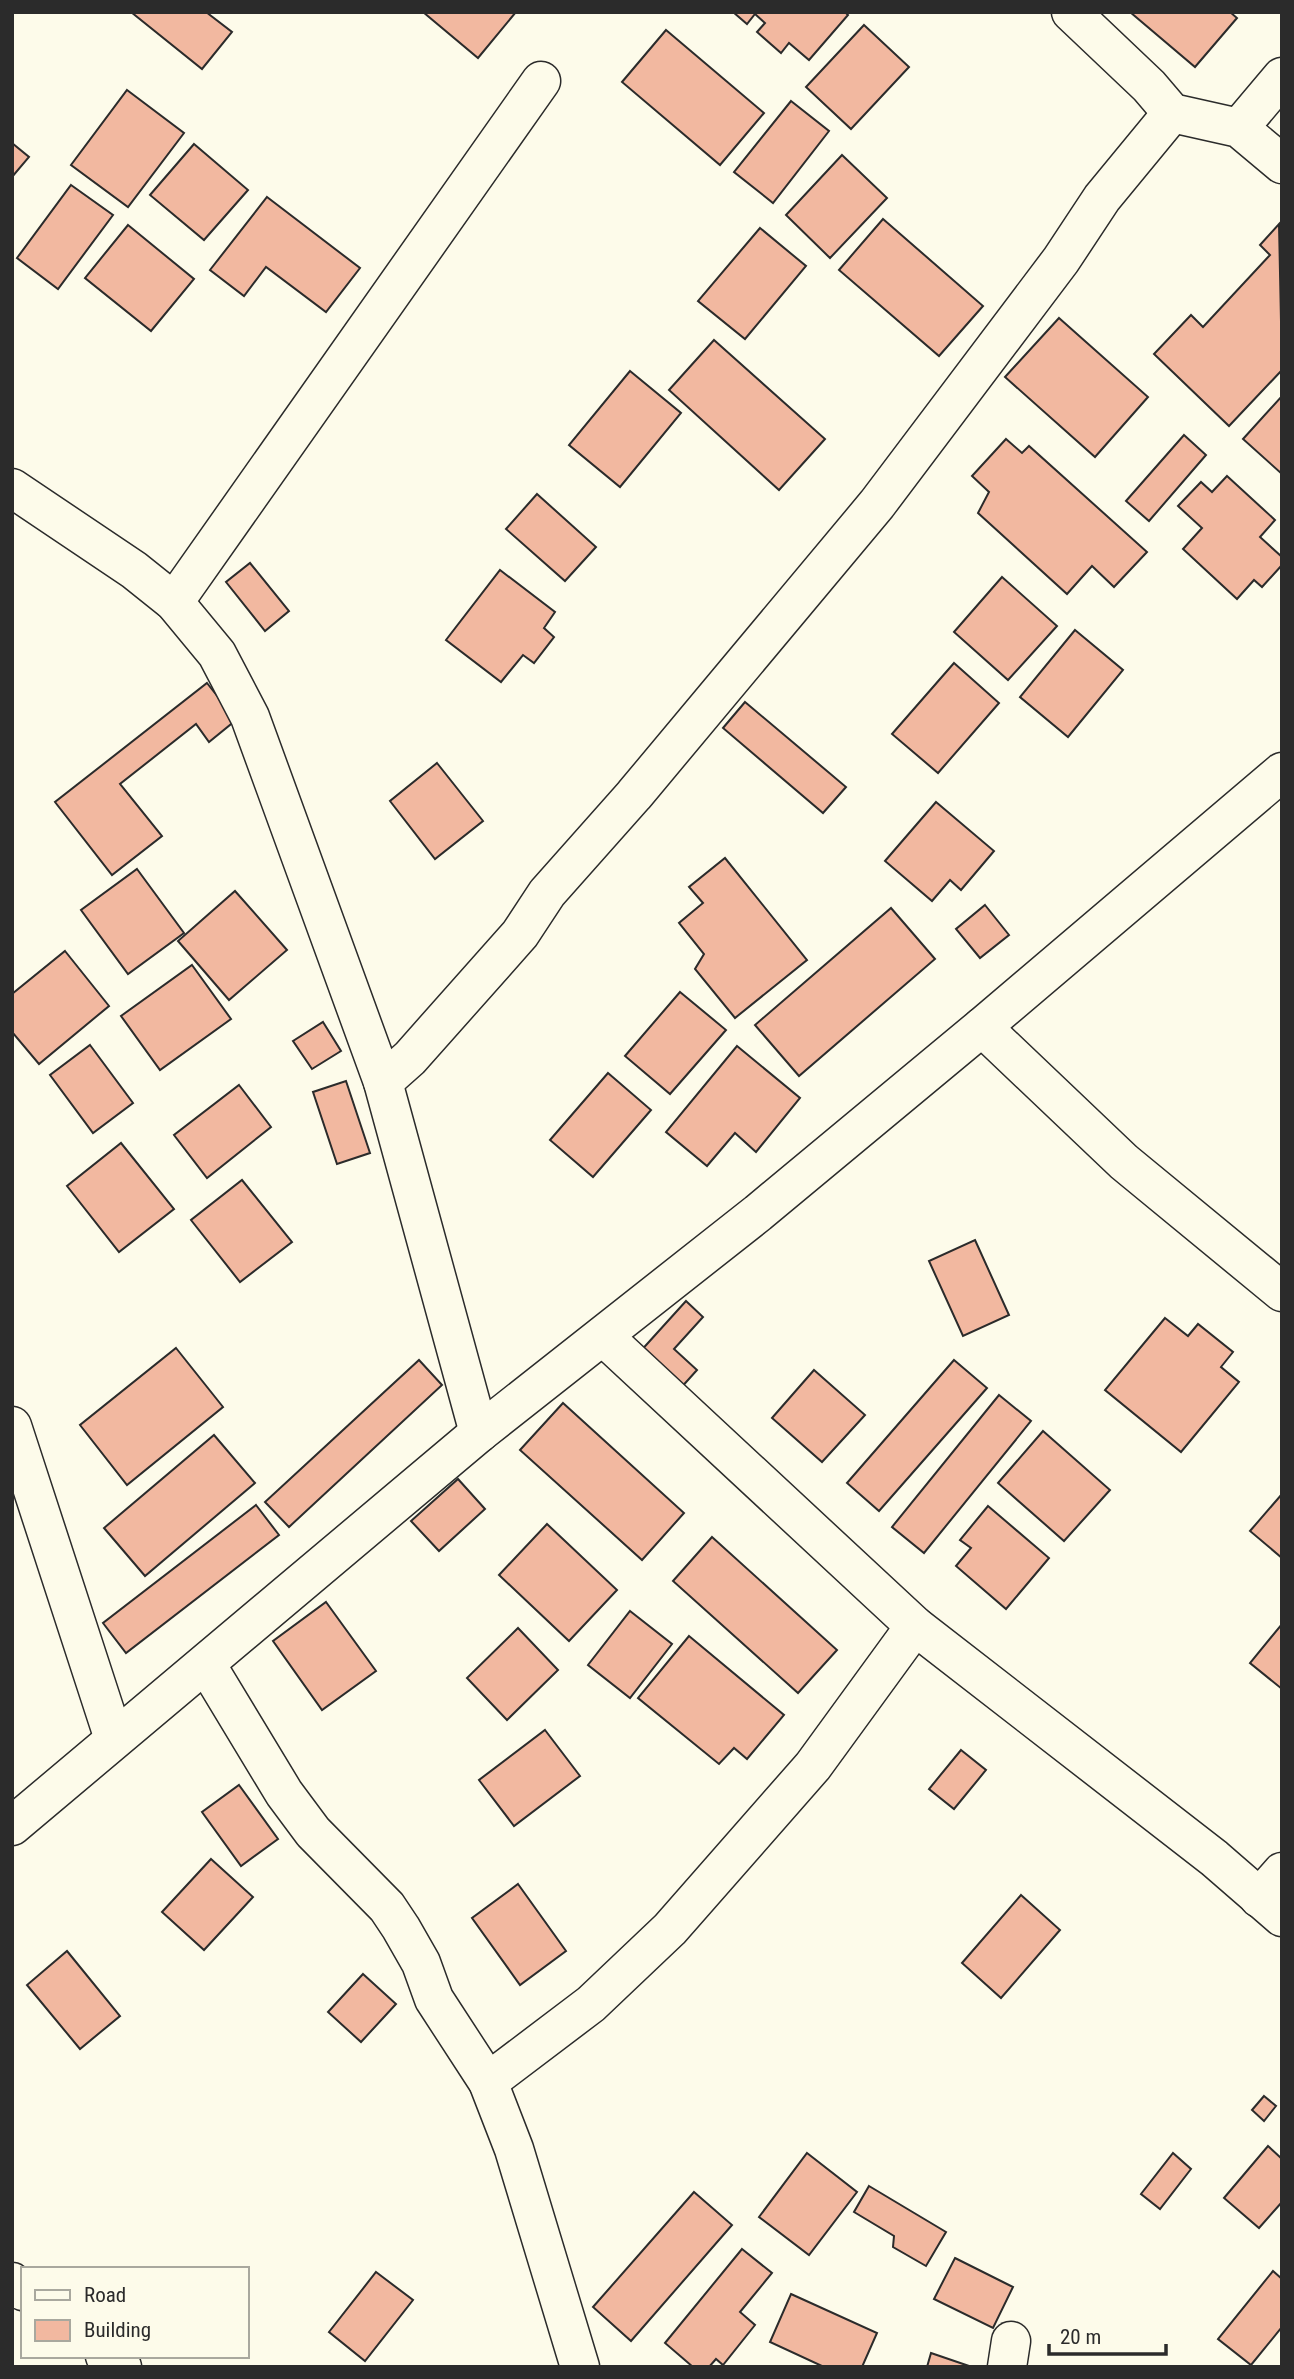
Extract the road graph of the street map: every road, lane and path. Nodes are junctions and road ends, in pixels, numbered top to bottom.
1 (1071, 12) edge
2 (1282, 77) edge
3 (541, 80) dead end
4 (1172, 113) junction
5 (1239, 128) junction
6 (1282, 163) edge
7 (12, 488) edge
8 (174, 602) junction
9 (1282, 772) edge
10 (982, 1027) junction
11 (383, 1082) junction
12 (1282, 1292) edge
13 (603, 1336) junction
14 (12, 1426) edge
15 (479, 1433) junction
16 (915, 1626) junction
17 (206, 1664) junction
18 (114, 1739) junction
19 (12, 1826) edge
20 (1274, 1896) edge
21 (488, 2082) junction
22 (580, 2367) edge

1 - 4 street
2 - 5 street
3 - 8 street
4 - 5 street
4 - 11 street
5 - 6 street
7 - 8 street
8 - 11 street
9 - 10 street
10 - 12 street
10 - 13 street
11 - 15 street
13 - 15 street
13 - 16 street
14 - 18 street
15 - 17 street
16 - 20 street
16 - 21 street
17 - 18 street
17 - 21 street
18 - 19 street
21 - 22 street

